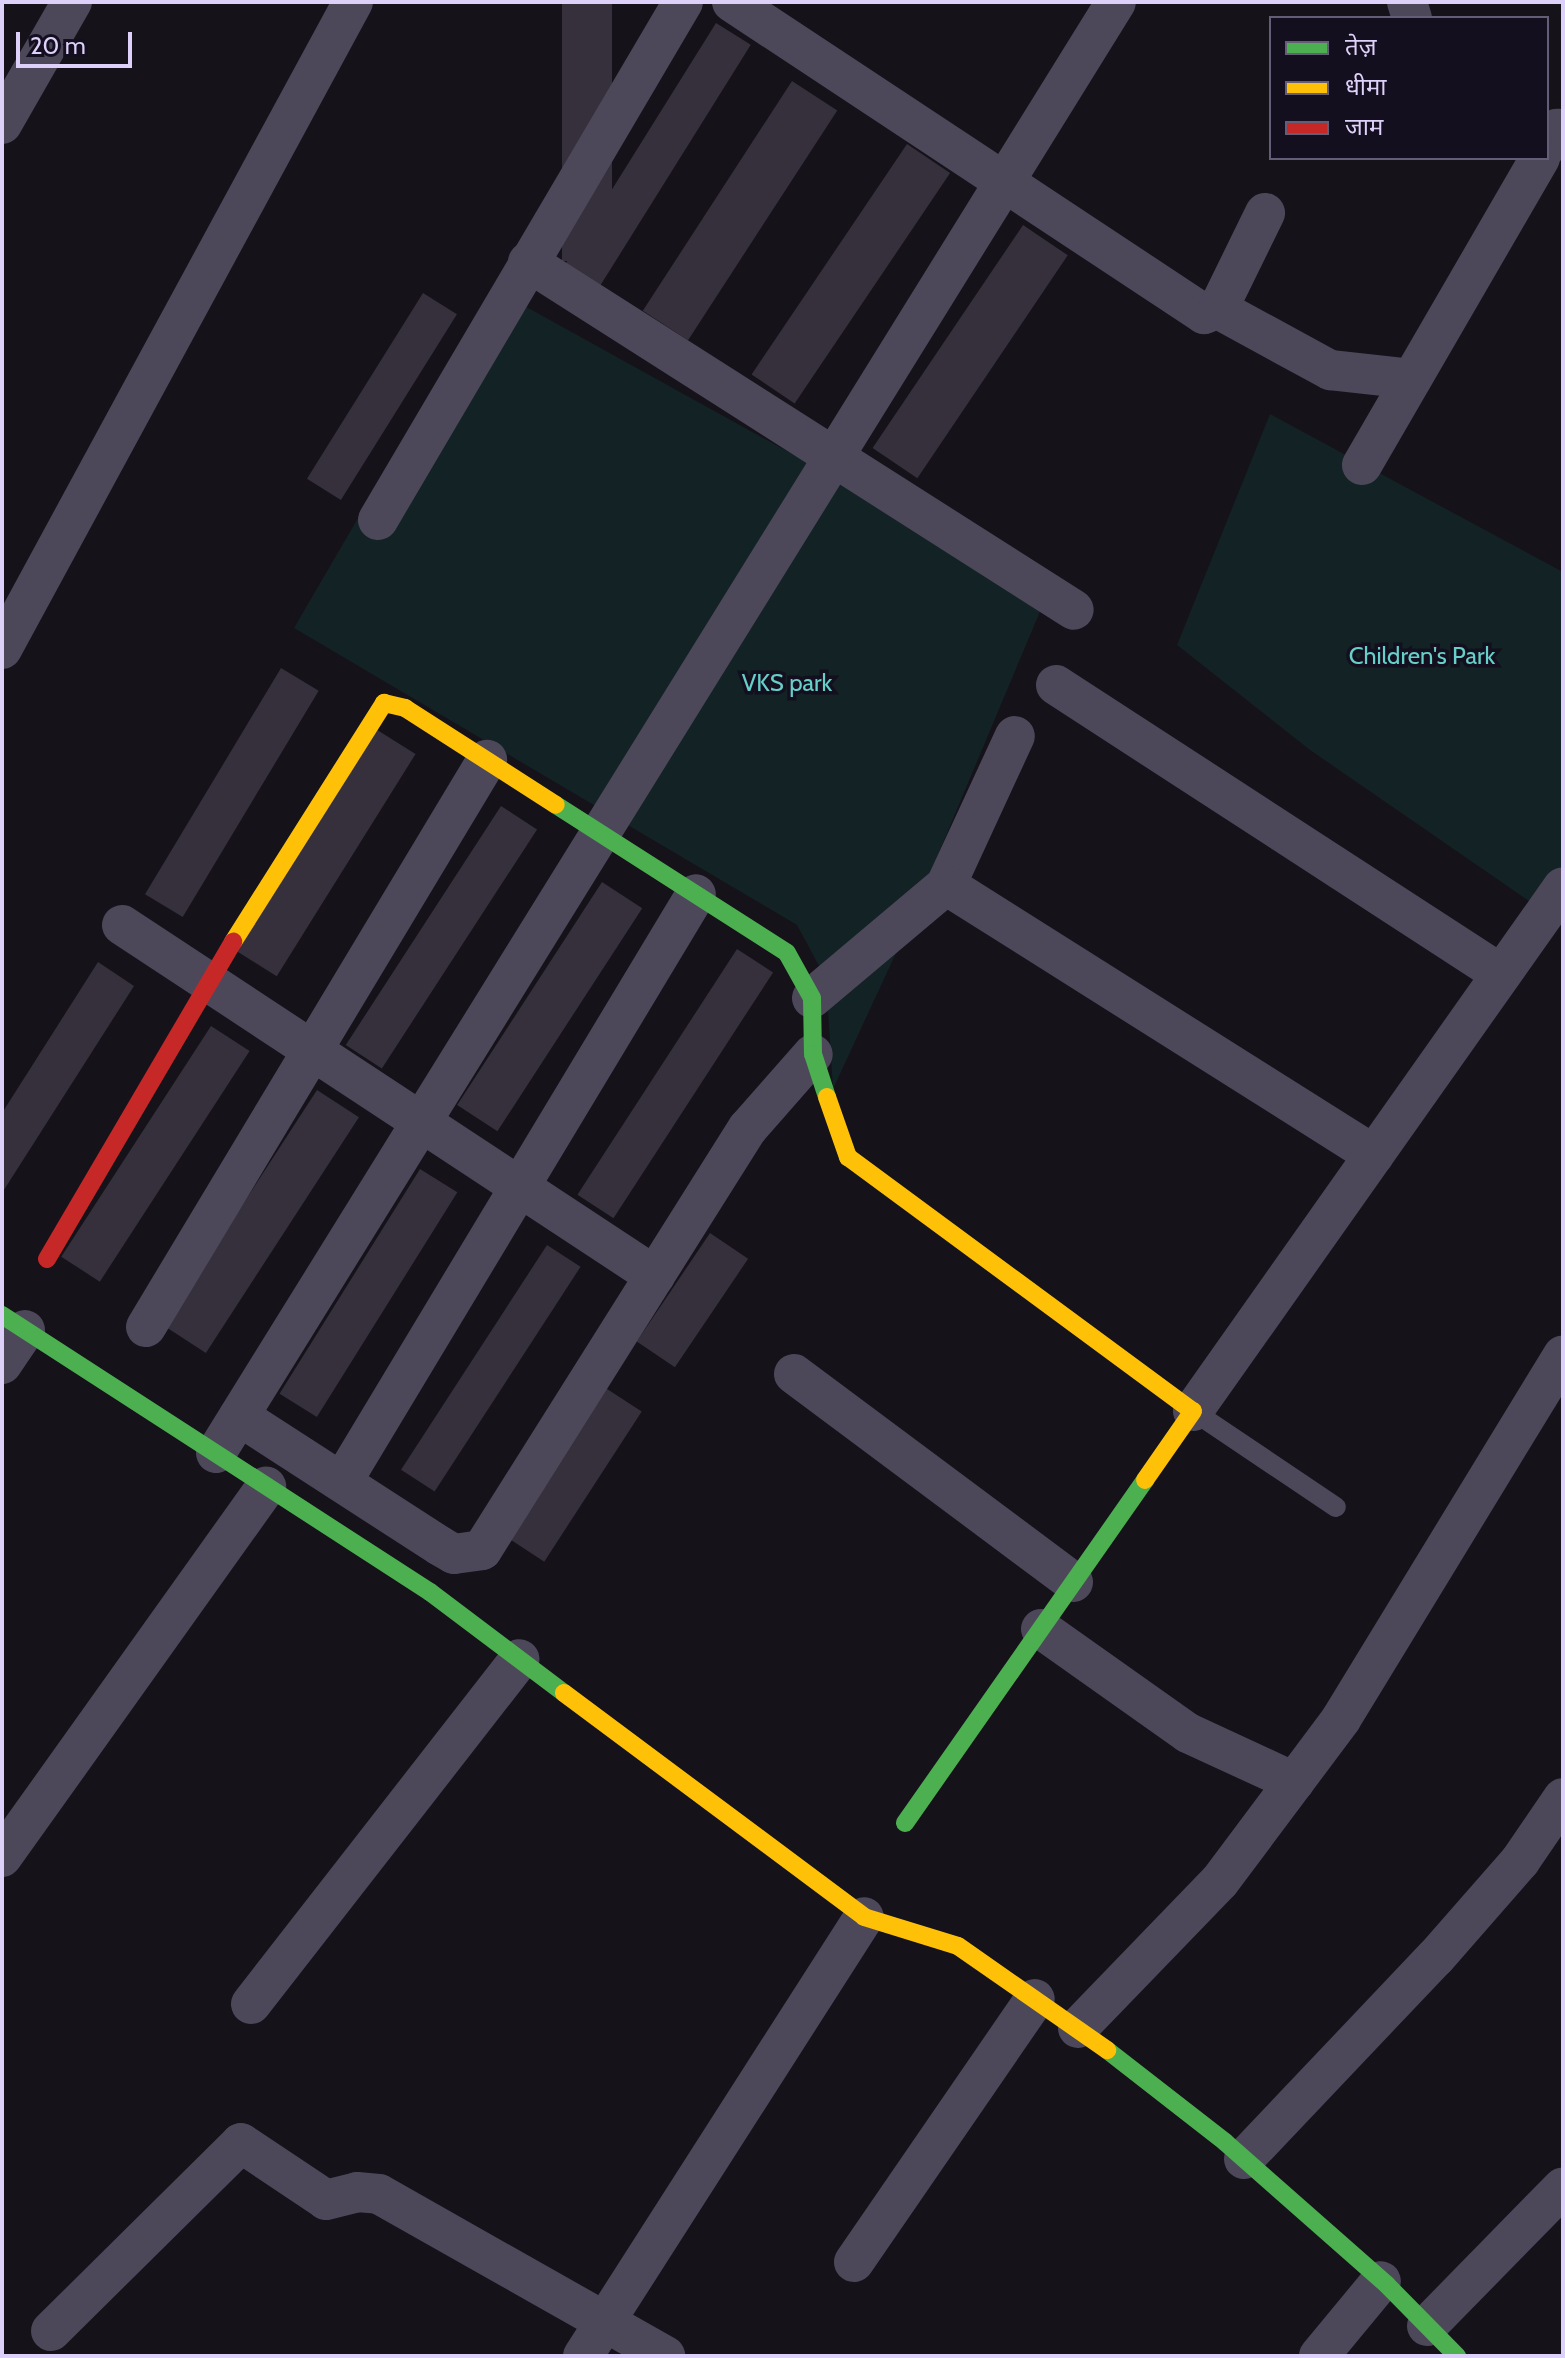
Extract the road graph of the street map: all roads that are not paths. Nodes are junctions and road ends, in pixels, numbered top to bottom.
1 (72, 2) edge
2 (353, 2) edge
3 (683, 2) edge
4 (732, 2) edge
5 (1116, 2) edge
6 (2, 124) edge
7 (1538, 160) edge
8 (1003, 184) junction
9 (1265, 213) dead end
10 (528, 262) junction
11 (1218, 309) junction
12 (1412, 379) junction
13 (835, 455) junction
14 (1362, 465) dead end
15 (378, 520) dead end
16 (1074, 610) dead end
17 (6, 634) edge
18 (1056, 685) dead end
19 (1015, 736) dead end
20 (487, 760) junction
21 (600, 833) junction
22 (946, 885) junction
23 (1563, 887) edge
24 (696, 894) junction
25 (122, 925) dead end
26 (1501, 974) junction
27 (209, 981) junction
28 (812, 998) junction
29 (312, 1047) junction
30 (813, 1054) junction
31 (420, 1123) junction
32 (1374, 1155) junction
33 (519, 1188) junction
34 (47, 1259) dead end
35 (655, 1276) junction
36 (14, 1322) edge
37 (146, 1327) dead end
38 (1563, 1356) edge
39 (2, 1364) edge
40 (794, 1374) dead end
41 (1193, 1411) junction
42 (239, 1416) junction
43 (216, 1453) junction
44 (342, 1482) junction
45 (266, 1487) junction
46 (1336, 1507) dead end
47 (1073, 1582) junction
48 (1041, 1629) junction
49 (520, 1659) junction
50 (1294, 1782) junction
51 (1563, 1798) edge
52 (905, 1823) dead end
53 (2, 1857) edge
54 (864, 1917) junction
55 (1035, 1999) junction
56 (251, 2004) dead end
57 (1078, 2028) junction
58 (1244, 2159) junction
59 (1563, 2187) edge
60 (854, 2262) dead end
61 (1381, 2281) junction
62 (605, 2320) junction
63 (1427, 2326) junction
64 (51, 2331) dead end
65 (583, 2356) edge
66 (665, 2356) edge
67 (1319, 2356) edge
68 (1457, 2356) edge

1 - 6 street
2 - 17 street
3 - 10 street
4 - 8 street
5 - 8 street
7 - 12 street
8 - 11 street
8 - 13 street
9 - 11 street
10 - 13 street
10 - 15 street
11 - 12 street
12 - 14 street
13 - 16 street
13 - 21 street
18 - 26 street
19 - 22 street
20 - 21 street
20 - 27 street
20 - 29 street
21 - 24 street
21 - 31 street
22 - 28 street
22 - 32 street
23 - 26 street
24 - 28 street
24 - 33 street
25 - 27 street
26 - 32 street
27 - 29 street
27 - 34 street
28 - 30 street
29 - 31 street
29 - 37 street
30 - 35 street
30 - 41 street
31 - 33 street
31 - 42 street
32 - 41 street
33 - 35 street
33 - 44 street
35 - 44 street
36 - 39 street
36 - 43 street
38 - 50 street
40 - 47 street
41 - 46 lane
41 - 47 street
42 - 43 street
42 - 44 street
43 - 45 street
45 - 49 street
45 - 53 street
47 - 48 street
48 - 50 street
48 - 52 street
49 - 54 street
49 - 56 street
50 - 57 street
51 - 58 street
54 - 55 street
54 - 62 street
55 - 57 street
55 - 60 street
57 - 58 street
58 - 61 street
59 - 63 street
61 - 63 street
61 - 67 street
62 - 64 street
62 - 65 street
62 - 66 street
63 - 68 street

